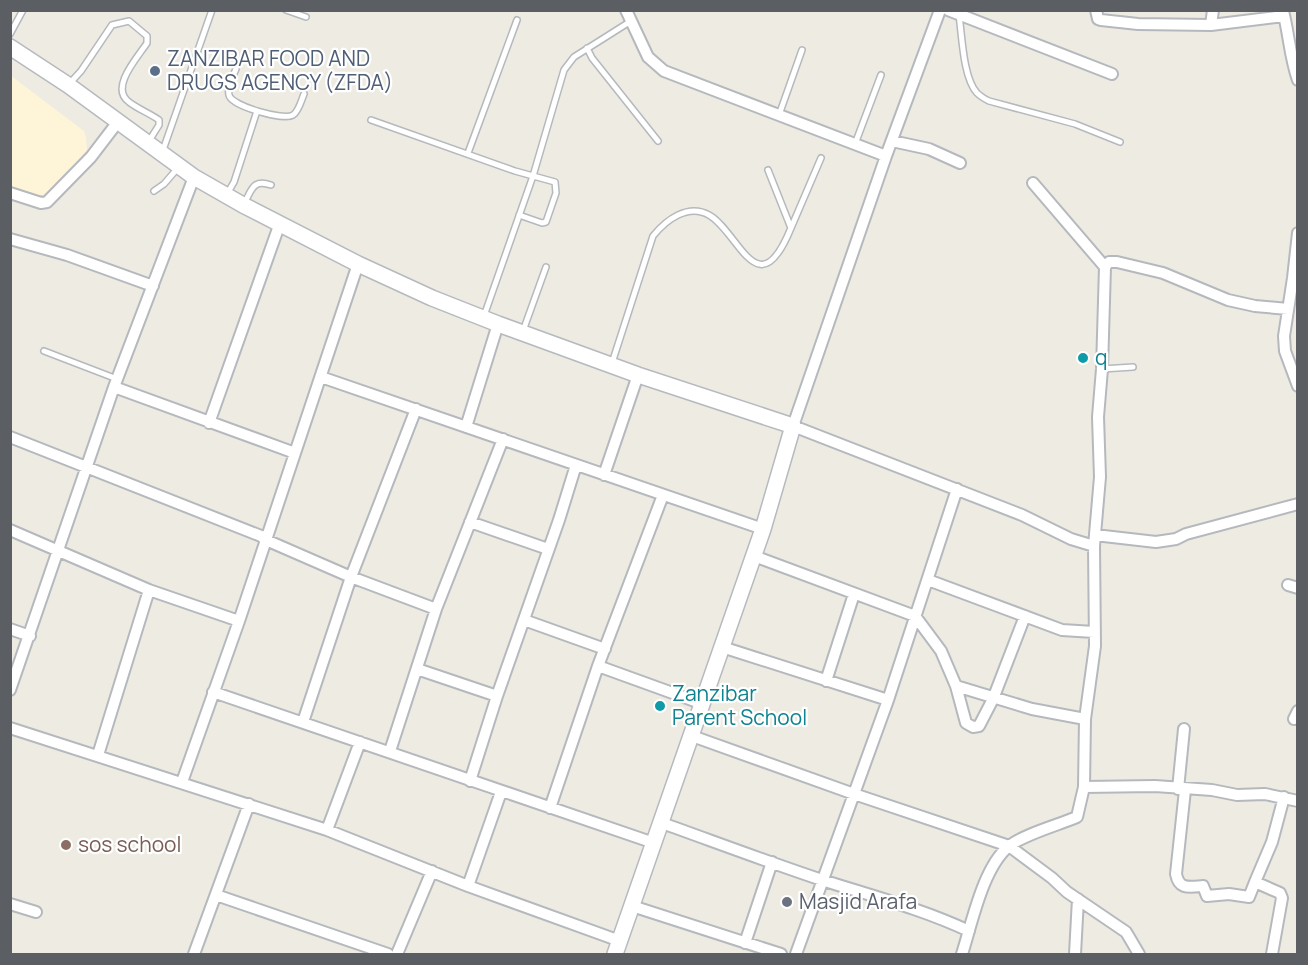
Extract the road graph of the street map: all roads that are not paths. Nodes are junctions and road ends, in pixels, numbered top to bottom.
1 (23, 10) edge
2 (212, 10) edge
3 (286, 10) edge
4 (940, 10) edge
5 (948, 10) edge
6 (1096, 10) edge
7 (1213, 10) edge
8 (1284, 13) edge
9 (959, 15) junction
10 (629, 16) edge
11 (306, 18) dead end
12 (517, 20) dead end
13 (1211, 25) junction
14 (10, 34) edge
15 (10, 47) edge
16 (587, 48) junction
17 (802, 50) dead end
18 (236, 69) dead end
19 (1112, 74) dead end
20 (881, 75) dead end
21 (1298, 80) edge
22 (68, 86) junction
23 (304, 94) dead end
24 (257, 111) junction
25 (779, 115) junction
26 (371, 120) dead end
27 (117, 123) junction
28 (658, 141) dead end
29 (892, 141) junction
30 (1120, 142) dead end
31 (147, 144) junction
32 (855, 144) junction
33 (468, 153) junction
34 (161, 155) junction
35 (886, 156) junction
36 (821, 158) dead end
37 (960, 163) dead end
38 (178, 167) junction
39 (768, 170) dead end
40 (533, 176) junction
41 (194, 177) junction
42 (1033, 183) dead end
43 (271, 185) dead end
44 (154, 191) dead end
45 (10, 193) edge
46 (226, 196) junction
47 (243, 205) junction
48 (519, 215) junction
49 (280, 223) junction
50 (790, 228) junction
51 (1298, 233) edge
52 (10, 239) edge
53 (358, 264) junction
54 (546, 267) dead end
55 (1105, 267) junction
56 (153, 286) junction
57 (1291, 314) edge
58 (483, 318) junction
59 (498, 324) junction
60 (523, 333) junction
61 (44, 351) dead end
62 (612, 364) junction
63 (1133, 367) dead end
64 (1102, 369) junction
65 (638, 375) junction
66 (321, 377) junction
67 (115, 383) junction
68 (1298, 386) edge
69 (416, 409) junction
70 (209, 423) junction
71 (793, 426) junction
72 (466, 427) junction
73 (10, 437) edge
74 (503, 439) junction
75 (295, 453) junction
76 (576, 465) junction
77 (87, 466) junction
78 (604, 475) junction
79 (957, 489) junction
80 (663, 495) junction
81 (1298, 504) edge
82 (470, 522) junction
83 (764, 529) junction
84 (10, 530) edge
85 (266, 540) junction
86 (1094, 540) junction
87 (548, 549) junction
88 (59, 550) junction
89 (754, 556) junction
90 (351, 577) junction
91 (928, 580) junction
92 (149, 590) junction
93 (854, 594) junction
94 (436, 609) junction
95 (915, 616) junction
96 (1025, 616) junction
97 (524, 620) junction
98 (239, 621) junction
99 (10, 629) edge
100 (1094, 632) junction
101 (30, 636) junction
102 (722, 648) junction
103 (604, 649) junction
104 (598, 666) junction
105 (417, 669) junction
106 (826, 681) junction
107 (956, 686) junction
108 (10, 690) edge
109 (213, 692) junction
110 (497, 696) junction
111 (993, 699) junction
112 (888, 700) junction
113 (702, 704) junction
114 (1085, 719) junction
115 (303, 722) junction
116 (10, 728) edge
117 (1184, 729) dead end
118 (692, 736) junction
119 (360, 742) junction
120 (390, 751) junction
121 (98, 755) junction
122 (470, 781) junction
123 (182, 782) junction
124 (1084, 787) junction
125 (1182, 789) junction
126 (501, 792) junction
127 (854, 794) junction
128 (1284, 797) junction
129 (1298, 801) edge
130 (249, 804) junction
131 (550, 808) junction
132 (662, 823) junction
133 (327, 830) junction
134 (654, 843) junction
135 (1009, 846) junction
136 (772, 862) junction
137 (432, 871) junction
138 (822, 880) junction
139 (1255, 882) junction
140 (468, 886) junction
141 (216, 895) junction
142 (1078, 899) junction
143 (10, 904) edge
144 (632, 906) junction
145 (36, 912) dead end
146 (969, 932) junction
147 (745, 943) junction
148 (617, 947) edge
149 (194, 954) edge
150 (388, 954) edge
151 (397, 954) edge
152 (781, 954) edge
153 (796, 954) edge
154 (962, 954) edge
155 (1075, 954) edge
156 (1139, 954) edge
157 (1272, 954) edge

1 - 14 lane
2 - 34 lane
3 - 11 lane
4 - 29 street
5 - 9 street
6 - 13 street
7 - 13 street
8 - 13 street
8 - 21 street
9 - 19 street
9 - 30 lane
10 - 16 lane
10 - 25 street
12 - 33 lane
15 - 22 street
16 - 28 lane
16 - 40 lane
17 - 25 lane
18 - 24 lane
20 - 32 lane
22 - 27 street
22 - 31 lane
23 - 24 lane
24 - 46 lane
25 - 32 street
26 - 33 lane
27 - 31 street
27 - 45 street
29 - 35 street
29 - 37 street
31 - 34 street
32 - 35 street
33 - 40 lane
34 - 38 street
35 - 71 street
36 - 50 lane
38 - 41 street
38 - 44 lane
39 - 50 lane
40 - 48 lane
40 - 48 lane
41 - 46 street
41 - 56 street
42 - 55 street
43 - 47 lane
46 - 47 street
47 - 49 street
48 - 58 lane
49 - 53 street
49 - 70 street
50 - 62 lane
51 - 57 street
52 - 56 street
53 - 58 street
53 - 66 street
54 - 60 lane
55 - 57 street
55 - 64 street
56 - 67 street
57 - 68 street
58 - 59 street
59 - 60 street
59 - 72 street
60 - 62 street
61 - 67 lane
62 - 65 street
63 - 64 lane
64 - 86 street
65 - 71 street
65 - 78 street
66 - 69 street
66 - 75 street
67 - 70 street
67 - 77 street
69 - 72 street
69 - 90 street
70 - 75 street
71 - 79 street
71 - 83 street
72 - 74 street
73 - 77 street
74 - 76 street
74 - 82 street
75 - 85 street
76 - 78 street
76 - 87 street
77 - 85 street
77 - 88 street
78 - 80 street
79 - 86 street
79 - 91 street
80 - 83 street
80 - 103 street
81 - 86 street
82 - 87 street
82 - 94 street
83 - 89 street
84 - 88 street
85 - 90 street
85 - 98 street
86 - 100 street
87 - 97 street
88 - 92 street
88 - 101 street
89 - 93 street
89 - 102 street
90 - 94 street
90 - 115 street
91 - 95 street
91 - 96 street
92 - 98 street
92 - 121 street
93 - 95 street
93 - 106 street
94 - 105 street
95 - 107 street
95 - 112 street
96 - 100 street
96 - 111 street
97 - 103 street
97 - 110 street
98 - 109 street
99 - 101 street
100 - 114 street
101 - 108 street
102 - 106 street
102 - 113 street
103 - 104 street
104 - 113 street
104 - 131 street
105 - 110 street
105 - 120 street
106 - 112 street
107 - 111 street
107 - 111 street
109 - 115 street
109 - 123 street
110 - 122 street
111 - 114 street
112 - 127 street
113 - 118 street
114 - 124 street
115 - 119 street
116 - 121 street
117 - 125 street
118 - 127 street
118 - 132 street
119 - 120 street
119 - 133 street
120 - 122 street
121 - 123 street
122 - 126 street
123 - 130 street
124 - 125 street
124 - 135 street
125 - 128 street
125 - 139 street
126 - 131 street
126 - 140 street
127 - 135 street
127 - 138 street
128 - 129 street
128 - 139 street
130 - 133 street
130 - 141 street
131 - 134 street
132 - 134 street
132 - 136 street
133 - 137 street
134 - 144 street
135 - 142 street
135 - 146 street
136 - 138 street
136 - 147 street
137 - 140 street
137 - 151 street
138 - 146 street
138 - 153 street
139 - 157 street
140 - 148 street
141 - 149 street
141 - 150 street
142 - 155 street
142 - 156 street
143 - 145 street
144 - 147 street
144 - 148 street
146 - 154 street
147 - 152 street

